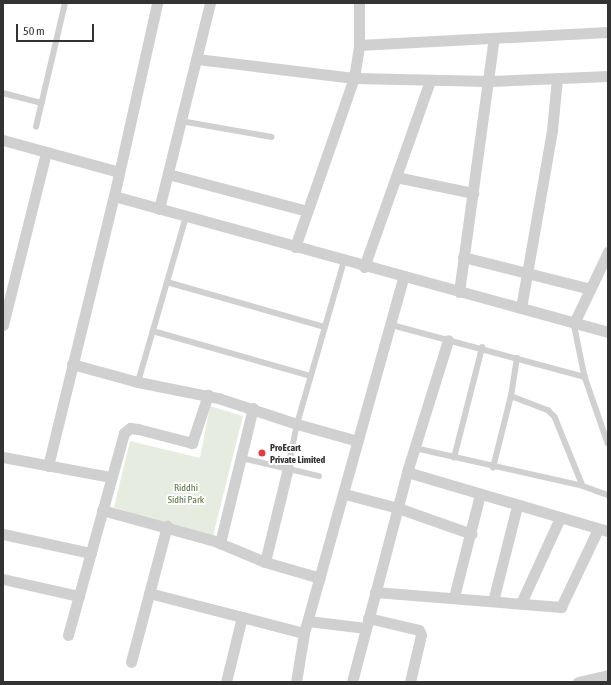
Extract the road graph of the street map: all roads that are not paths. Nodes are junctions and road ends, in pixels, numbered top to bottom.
1 (63, 3) edge
2 (157, 3) edge
3 (210, 3) edge
4 (352, 3) edge
5 (360, 3) edge
6 (608, 32) edge
7 (494, 38) junction
8 (359, 45) junction
9 (196, 59) junction
10 (608, 76) edge
11 (354, 78) junction
12 (557, 78) junction
13 (430, 81) junction
14 (489, 81) junction
15 (3, 93) edge
16 (42, 103) junction
17 (181, 121) junction
18 (36, 126) dead end
19 (272, 137) dead end
20 (3, 140) edge
21 (46, 153) junction
22 (119, 172) junction
23 (168, 174) junction
24 (396, 177) junction
25 (473, 193) junction
26 (114, 196) junction
27 (160, 209) junction
28 (306, 211) junction
29 (186, 216) junction
30 (295, 247) junction
31 (608, 252) edge
32 (464, 257) junction
33 (344, 261) junction
34 (364, 266) junction
35 (527, 272) junction
36 (403, 278) junction
37 (167, 282) junction
38 (590, 289) junction
39 (459, 292) junction
40 (521, 308) junction
41 (574, 323) junction
42 (3, 325) edge
43 (392, 325) junction
44 (325, 327) junction
45 (153, 331) junction
46 (608, 332) edge
47 (448, 340) junction
48 (482, 348) junction
49 (517, 358) junction
50 (72, 364) junction
51 (311, 376) junction
52 (585, 376) junction
53 (138, 382) junction
54 (208, 395) junction
55 (511, 396) junction
56 (254, 408) junction
57 (297, 424) junction
58 (358, 441) junction
59 (608, 443) edge
60 (415, 448) junction
61 (3, 457) edge
62 (242, 458) junction
63 (454, 458) junction
64 (48, 466) junction
65 (288, 468) junction
66 (494, 468) junction
67 (407, 472) junction
68 (319, 476) dead end
69 (111, 477) junction
70 (583, 486) junction
71 (345, 494) junction
72 (480, 494) junction
73 (608, 495) edge
74 (517, 506) junction
75 (398, 508) junction
76 (102, 510) junction
77 (560, 518) junction
78 (167, 526) junction
79 (603, 530) edge
80 (3, 534) edge
81 (472, 534) junction
82 (220, 543) junction
83 (91, 553) junction
84 (265, 562) junction
85 (320, 578) junction
86 (3, 580) edge
87 (375, 592) junction
88 (149, 593) junction
89 (79, 596) junction
90 (454, 596) junction
91 (493, 601) junction
92 (521, 603) junction
93 (242, 617) junction
94 (308, 621) junction
95 (367, 623) junction
96 (304, 633) junction
97 (68, 635) dead end
98 (131, 662) dead end
99 (608, 675) edge
100 (226, 682) edge
101 (296, 682) edge
102 (352, 682) edge
103 (410, 682) edge
104 (578, 682) edge

1 - 16 lane
2 - 22 street
3 - 9 street
4 - 5 street
5 - 8 street
6 - 7 street
7 - 8 street
7 - 14 street
8 - 11 street
9 - 11 street
9 - 17 street
10 - 12 street
11 - 13 street
11 - 28 street
12 - 14 street
12 - 35 street
13 - 14 street
13 - 24 street
14 - 25 street
15 - 16 lane
16 - 18 lane
17 - 19 lane
17 - 23 street
20 - 21 street
21 - 22 street
21 - 42 street
22 - 26 street
23 - 27 street
23 - 28 street
24 - 25 street
24 - 34 street
25 - 32 street
26 - 27 street
26 - 50 street
27 - 29 street
28 - 30 street
29 - 30 street
29 - 37 lane
30 - 33 street
31 - 38 street
32 - 35 street
32 - 39 street
33 - 34 street
33 - 44 lane
34 - 36 street
35 - 38 street
35 - 40 street
36 - 39 street
36 - 43 street
37 - 44 lane
37 - 45 lane
38 - 41 street
39 - 40 street
40 - 41 street
41 - 46 street
41 - 52 lane
43 - 47 lane
43 - 58 street
44 - 51 lane
45 - 51 lane
45 - 53 lane
47 - 48 lane
47 - 60 street
48 - 49 lane
48 - 63 lane
49 - 52 lane
49 - 55 lane
50 - 53 street
50 - 64 street
51 - 57 lane
52 - 59 lane
53 - 54 street
54 - 56 street
54 - 69 street
55 - 66 lane
55 - 70 lane
56 - 57 street
56 - 62 street
57 - 58 street
57 - 65 lane
58 - 71 street
60 - 63 lane
60 - 67 street
61 - 64 street
62 - 65 lane
62 - 82 street
63 - 66 lane
64 - 69 street
65 - 68 lane
65 - 84 street
66 - 70 lane
67 - 72 street
67 - 75 street
69 - 76 street
70 - 73 lane
71 - 75 street
71 - 85 street
72 - 74 street
72 - 81 street
74 - 77 street
74 - 91 street
75 - 81 street
75 - 87 street
76 - 78 street
76 - 83 street
77 - 79 street
77 - 92 street
78 - 82 street
78 - 88 street
79 - 92 street
80 - 83 street
81 - 90 street
82 - 84 street
83 - 89 street
84 - 85 street
85 - 94 street
86 - 89 street
87 - 90 street
87 - 95 street
88 - 93 street
88 - 98 street
89 - 97 street
90 - 91 street
91 - 92 street
93 - 96 street
93 - 100 street
94 - 95 street
94 - 96 street
95 - 102 street
95 - 103 street
96 - 101 street
99 - 104 street

